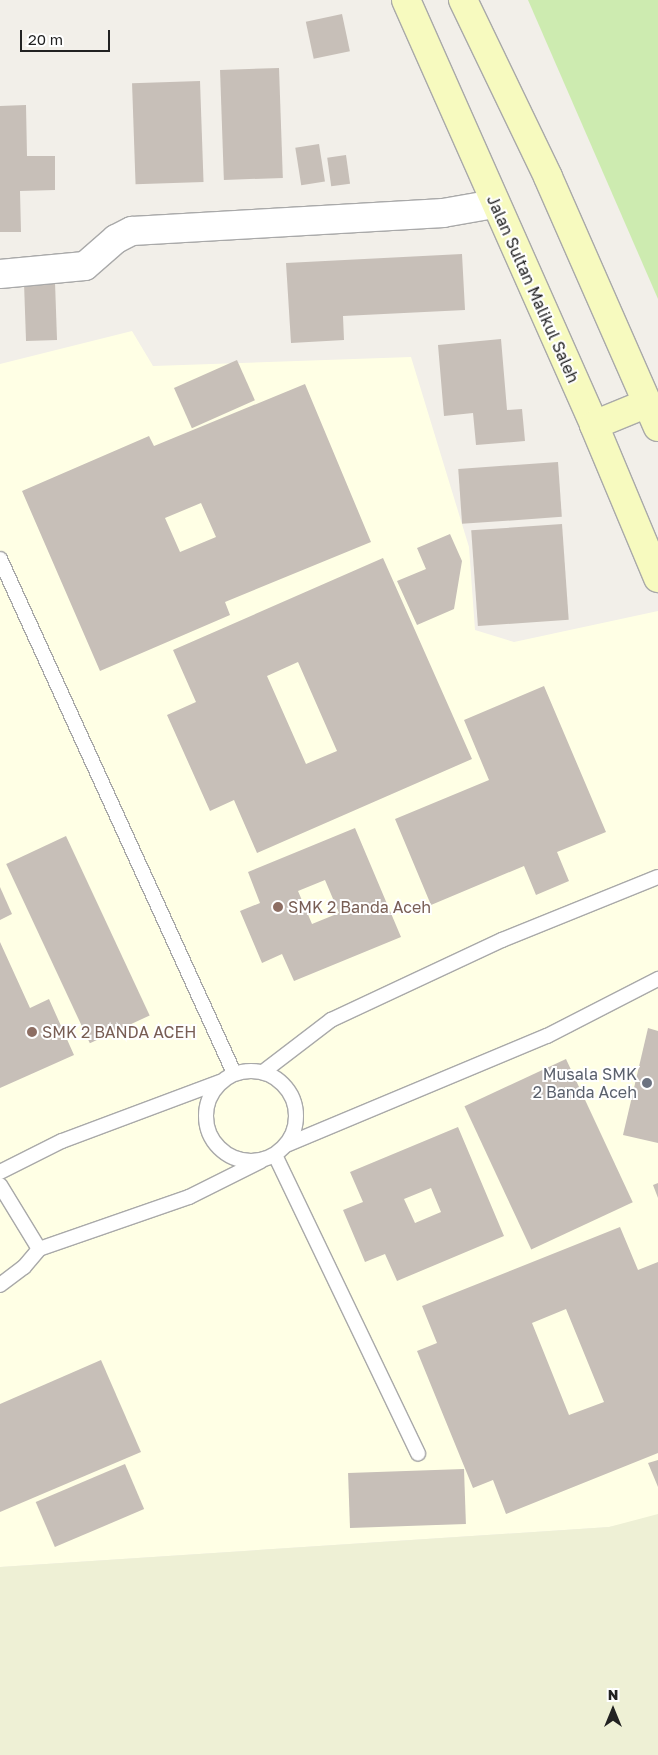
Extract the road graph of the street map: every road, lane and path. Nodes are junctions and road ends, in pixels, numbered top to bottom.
1 (406, 0) edge
2 (463, 0) edge
3 (494, 204) junction
4 (0, 274) edge
5 (653, 415) edge
6 (594, 425) junction
7 (0, 559) edge
8 (658, 578) edge
9 (658, 877) edge
10 (658, 979) edge
11 (264, 1072) junction
12 (234, 1074) junction
13 (221, 1081) junction
14 (286, 1145) junction
15 (275, 1155) junction
16 (261, 1161) junction
17 (0, 1172) edge
18 (0, 1185) edge
19 (39, 1249) junction
20 (0, 1285) edge
21 (418, 1454) dead end

1 - 3 main road, Jalan Sultan Malikul Saleh
2 - 5 main road
3 - 4 street
3 - 6 main road, Jalan Sultan Malikul Saleh
5 - 6 main road
6 - 8 main road, Jalan Sultan Malikul Saleh
7 - 12 lane
9 - 11 lane
10 - 14 lane
11 - 12 lane
11 - 14 lane
12 - 13 lane
13 - 16 lane
13 - 17 lane
14 - 15 lane
15 - 16 lane
15 - 21 lane
16 - 19 lane
18 - 19 lane
19 - 20 lane

